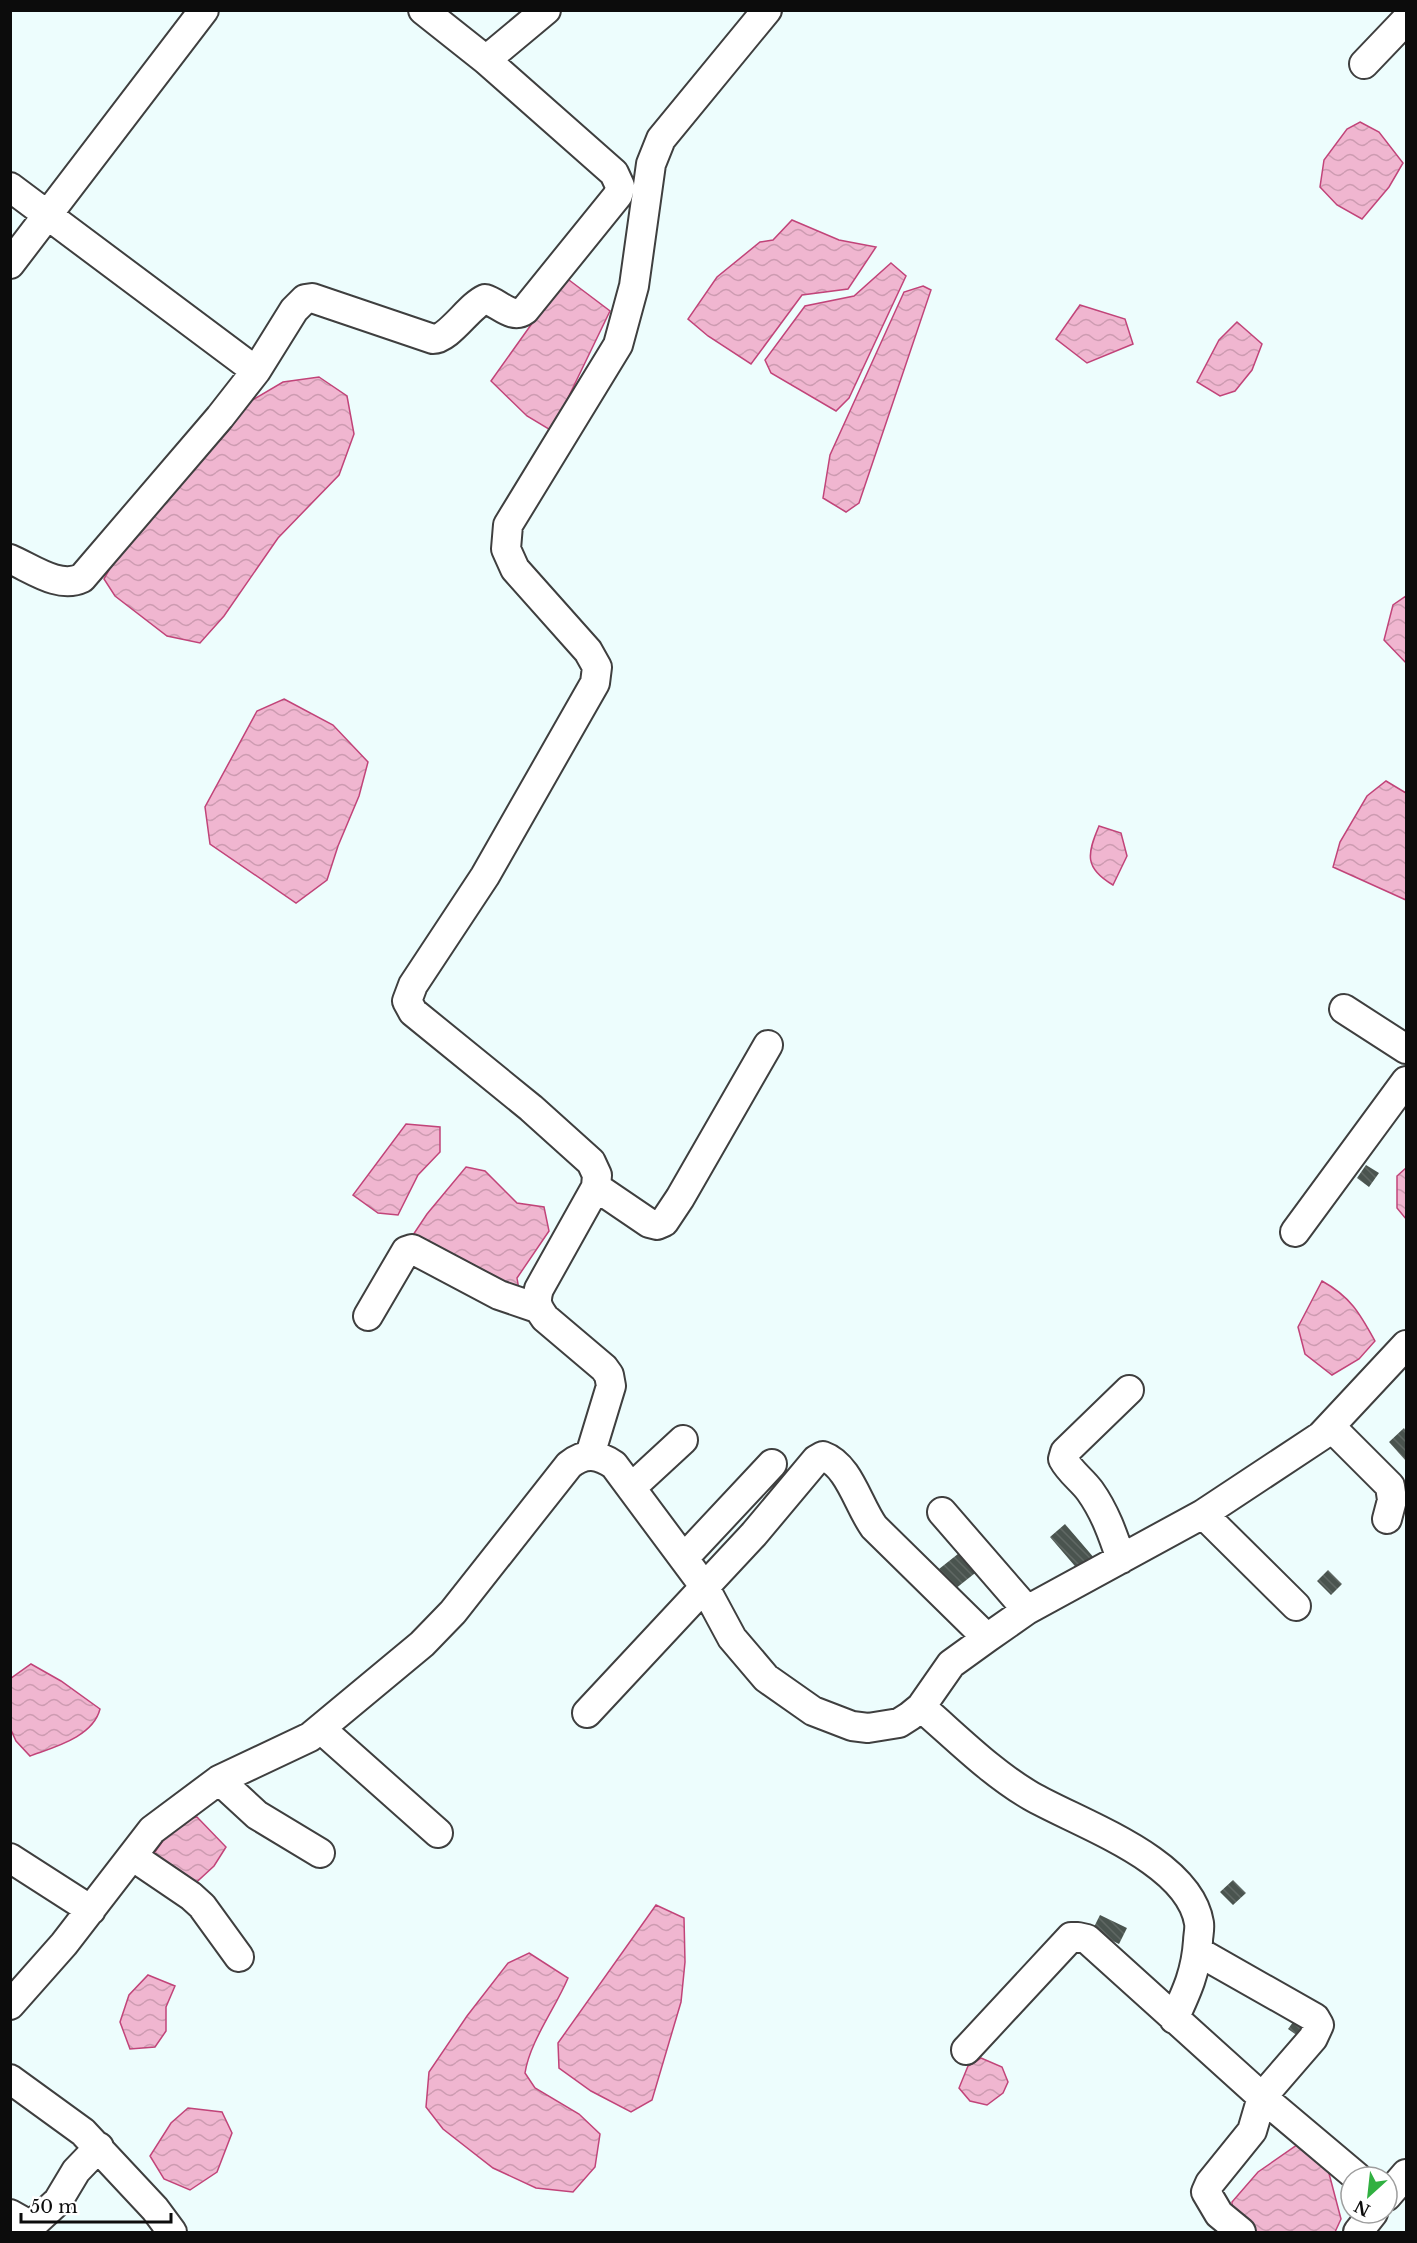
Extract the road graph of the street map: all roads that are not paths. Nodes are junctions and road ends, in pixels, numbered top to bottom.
1 (204, 10) edge
2 (423, 10) edge
3 (546, 10) edge
4 (767, 10) edge
5 (1407, 20) edge
6 (486, 60) junction
7 (1364, 64) dead end
8 (10, 187) edge
9 (48, 216) junction
10 (10, 264) edge
11 (256, 371) junction
12 (10, 559) edge
13 (1344, 1009) dead end
14 (768, 1045) dead end
15 (1407, 1049) edge
16 (1407, 1081) edge
17 (596, 1187) junction
18 (1295, 1232) dead end
19 (537, 1308) junction
20 (368, 1316) dead end
21 (1403, 1356) edge
22 (1129, 1390) dead end
23 (1331, 1427) junction
24 (683, 1440) dead end
25 (590, 1455) junction
26 (772, 1464) dead end
27 (631, 1488) junction
28 (942, 1512) dead end
29 (1203, 1514) junction
30 (1387, 1519) dead end
31 (684, 1558) junction
32 (1121, 1559) junction
33 (705, 1586) junction
34 (1296, 1606) dead end
35 (1028, 1610) junction
36 (987, 1638) junction
37 (921, 1707) junction
38 (587, 1713) dead end
39 (321, 1729) junction
40 (219, 1780) junction
41 (438, 1833) dead end
42 (320, 1853) dead end
43 (132, 1856) junction
44 (10, 1858) edge
45 (91, 1910) junction
46 (1197, 1951) junction
47 (239, 1957) dead end
48 (10, 2005) edge
49 (1174, 2019) junction
50 (966, 2050) dead end
51 (15, 2091) edge
52 (1262, 2097) junction
53 (99, 2147) junction
54 (1343, 2165) edge
55 (10, 2214) edge
56 (172, 2232) edge
57 (1241, 2232) edge

1 - 9 street
2 - 6 street
3 - 6 street
4 - 17 street
5 - 7 street
6 - 11 street
8 - 9 street
9 - 10 street
9 - 11 street
11 - 12 street
13 - 15 street
14 - 17 street
16 - 18 street
17 - 19 street
19 - 20 street
19 - 25 street
21 - 23 street
22 - 32 street
23 - 29 street
23 - 30 street
24 - 27 street
25 - 27 street
25 - 39 street
26 - 31 street
27 - 31 street
28 - 35 street
29 - 32 street
29 - 34 street
31 - 33 street
32 - 35 street
33 - 36 street
33 - 37 street
33 - 38 street
35 - 36 street
36 - 37 street
37 - 46 street
39 - 40 street
39 - 41 street
40 - 42 street
40 - 43 street
43 - 45 street
43 - 47 street
44 - 45 street
45 - 48 street
46 - 49 street
46 - 52 street
49 - 50 street
49 - 52 street
51 - 53 street
52 - 54 street
52 - 57 street
53 - 55 street
53 - 56 street

